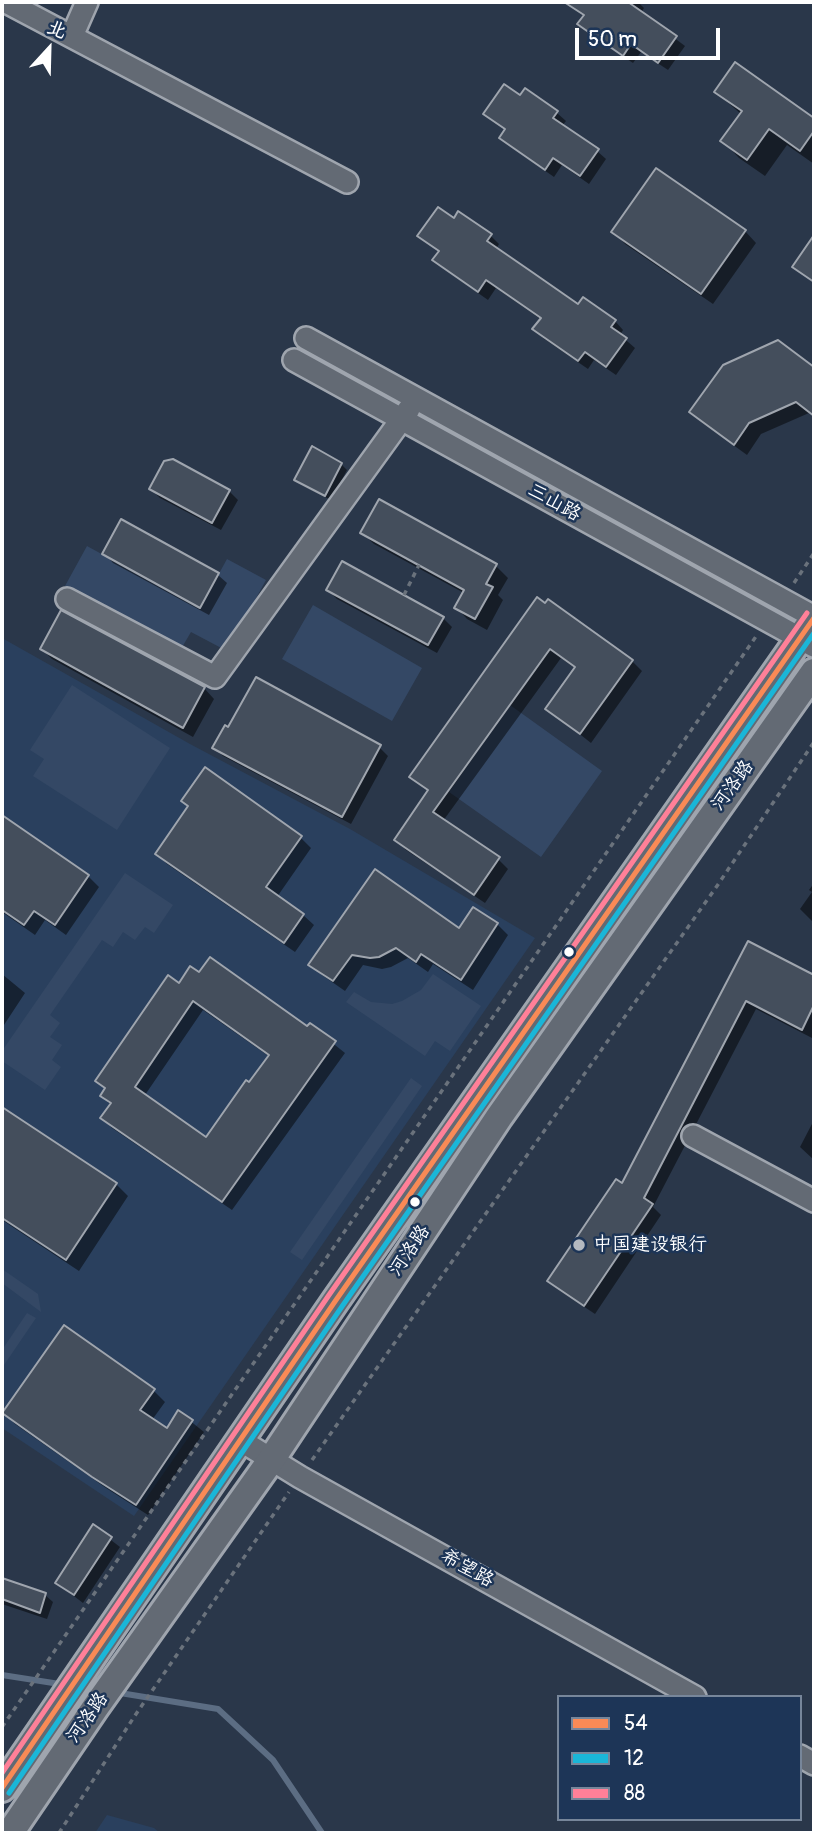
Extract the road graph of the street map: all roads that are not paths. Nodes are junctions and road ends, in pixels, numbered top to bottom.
1 (6, 2) edge
2 (87, 2) edge
3 (72, 36) junction
4 (347, 182) dead end
5 (306, 338) dead end
6 (294, 360) dead end
7 (416, 399) junction
8 (400, 419) junction
9 (67, 598) dead end
10 (811, 630) edge
11 (814, 672) edge
12 (693, 1136) dead end
13 (814, 1201) edge
14 (240, 1440) junction
15 (271, 1460) junction
16 (691, 1695) edge
17 (2, 1788) edge
18 (10, 1833) edge

1 - 3 street
2 - 3 street
3 - 4 street
5 - 7 street, 三山路
6 - 8 street, 三山路
7 - 8 street
7 - 10 street, 三山路
8 - 9 street
8 - 10 street, 三山路
10 - 14 main road, 河洛路
11 - 15 main road, 河洛路
12 - 13 street
14 - 15 street, 希望路
14 - 17 main road, 河洛路
15 - 16 street, 希望路
15 - 18 main road, 河洛路

